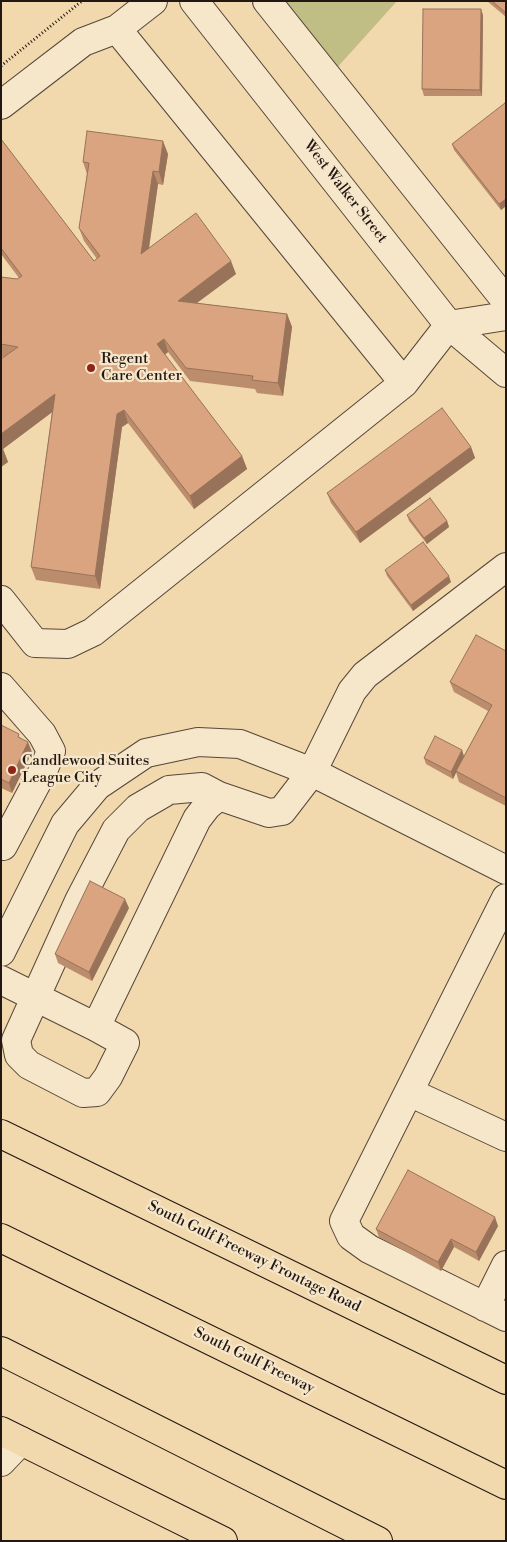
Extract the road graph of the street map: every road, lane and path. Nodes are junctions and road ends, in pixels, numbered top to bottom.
1 (82, 1) edge
2 (153, 1) edge
3 (194, 1) edge
4 (267, 1) edge
5 (117, 29) junction
6 (1, 66) edge
7 (1, 105) edge
8 (506, 301) edge
9 (506, 316) edge
10 (449, 325) junction
11 (506, 373) edge
12 (404, 383) junction
13 (506, 567) edge
14 (1, 600) edge
15 (1, 687) edge
16 (312, 772) junction
17 (219, 796) junction
18 (153, 798) junction
19 (197, 819) junction
20 (2, 845) edge
21 (43, 865) junction
22 (506, 870) edge
23 (506, 898) edge
24 (1, 952) edge
25 (1, 980) edge
26 (36, 997) junction
27 (96, 1027) junction
28 (409, 1092) junction
29 (1, 1134) edge
30 (506, 1137) edge
31 (1, 1238) edge
32 (506, 1265) edge
33 (495, 1312) edge
34 (1, 1351) edge
35 (506, 1380) edge
36 (11, 1436) edge
37 (1, 1462) edge
38 (506, 1485) edge
39 (223, 1541) edge
40 (378, 1541) edge

1 - 6 path
2 - 5 street
3 - 10 street, West Walker Street
4 - 8 street
5 - 7 street
5 - 12 street
9 - 10 street
10 - 11 street, West Walker Street
10 - 12 street
12 - 14 street
13 - 16 street
15 - 20 street
16 - 17 street
16 - 21 street
16 - 22 street
17 - 18 street
17 - 19 street
18 - 19 street
18 - 26 street
19 - 27 street
20 - 21 street
21 - 24 street
23 - 28 street
25 - 26 street
26 - 27 street
26 - 27 street
28 - 30 street
28 - 33 street
29 - 35 main road, South Gulf Freeway Frontage Road
31 - 38 main road, South Gulf Freeway
32 - 33 street
34 - 40 main road
36 - 37 street
36 - 39 main road

